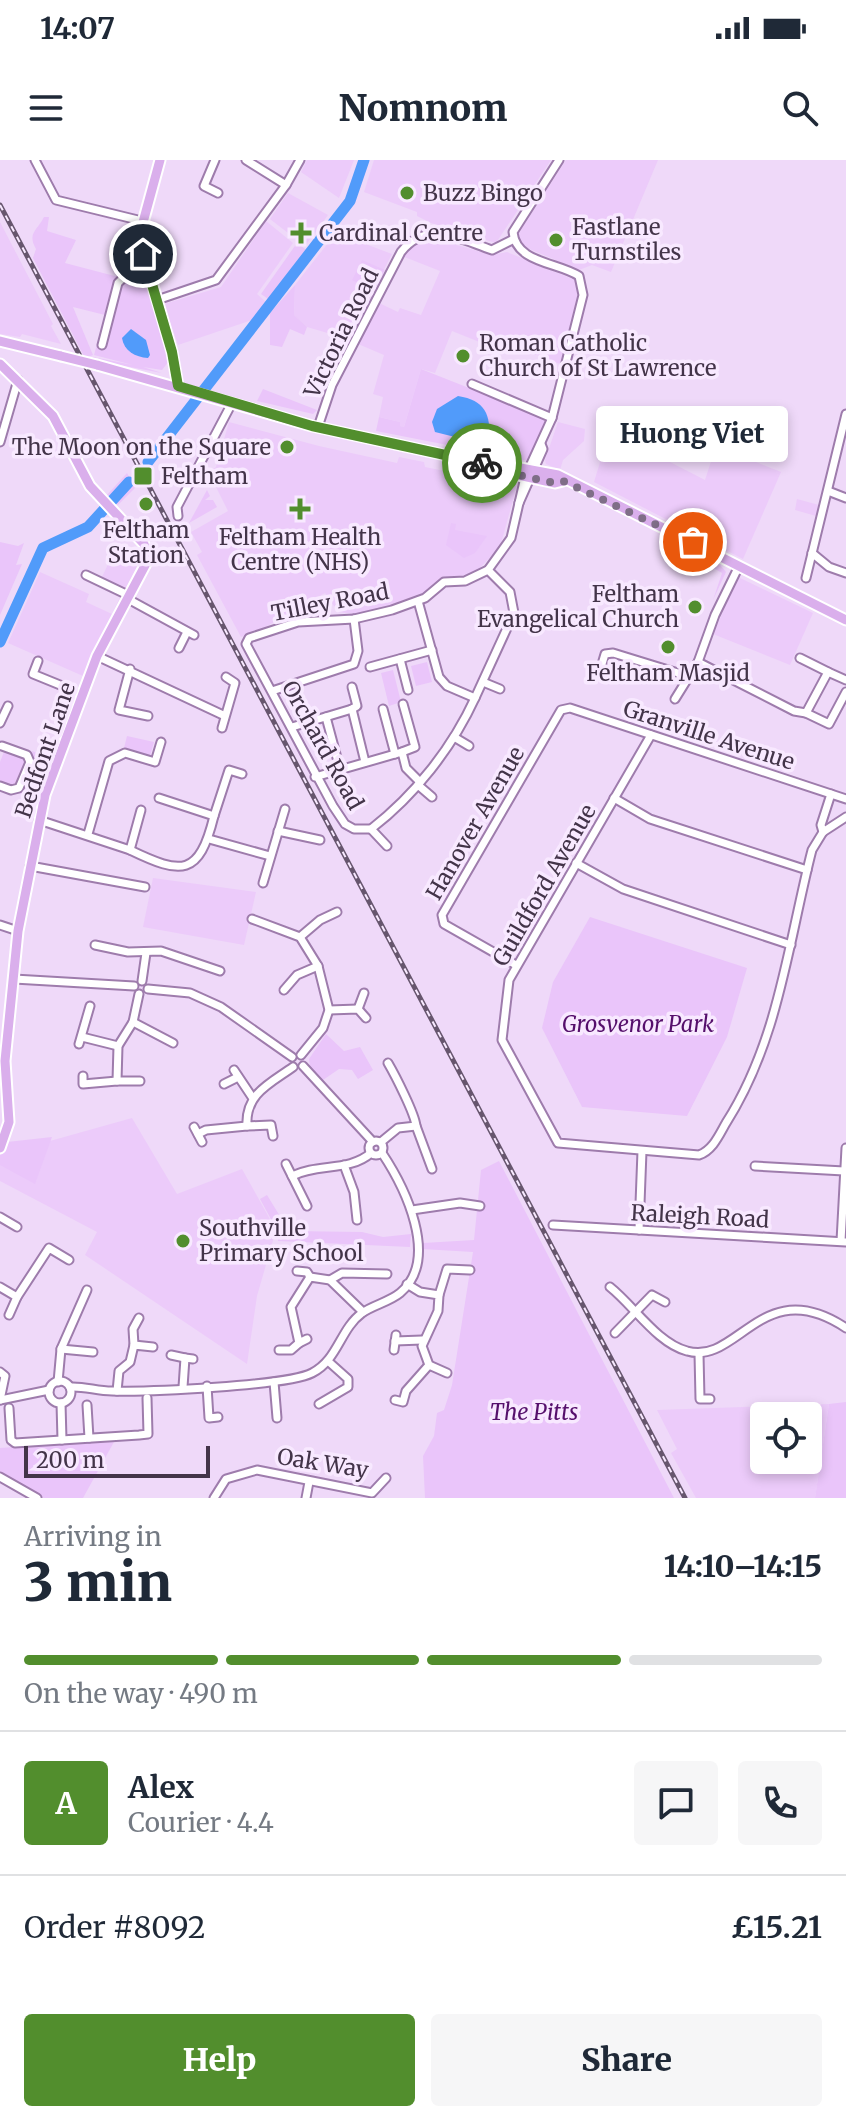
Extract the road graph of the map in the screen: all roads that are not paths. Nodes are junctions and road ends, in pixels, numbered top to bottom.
1 (35, 160) edge
2 (160, 160) edge
3 (215, 160) edge
4 (246, 160) edge
5 (300, 160) edge
6 (559, 160) edge
7 (194, 181) dead end
8 (286, 185) junction
9 (204, 186) junction
10 (218, 193) dead end
11 (142, 221) junction
12 (514, 239) junction
13 (140, 244) junction
14 (157, 300) junction
15 (1, 344) edge
16 (102, 345) dead end
17 (1, 363) edge
18 (18, 380) junction
19 (472, 384) dead end
20 (178, 386) junction
21 (232, 403) junction
22 (846, 414) edge
23 (552, 418) junction
24 (318, 427) junction
25 (0, 442) edge
26 (530, 473) junction
27 (828, 491) junction
28 (846, 498) edge
29 (178, 516) dead end
30 (812, 553) junction
31 (739, 566) junction
32 (488, 570) junction
33 (846, 573) edge
34 (86, 575) dead end
35 (806, 578) dead end
36 (129, 597) junction
37 (418, 601) junction
38 (354, 619) junction
39 (846, 620) edge
40 (249, 638) joint
41 (179, 648) dead end
42 (432, 650) junction
43 (97, 656) junction
44 (800, 658) dead end
45 (400, 659) junction
46 (38, 661) dead end
47 (698, 662) junction
48 (602, 664) dead end
49 (370, 667) dead end
50 (130, 669) junction
51 (828, 672) junction
52 (33, 674) junction
53 (226, 677) dead end
54 (686, 680) junction
55 (846, 680) edge
56 (483, 682) junction
57 (29, 685) dead end
58 (60, 685) tunnel mouth
59 (352, 687) dead end
60 (500, 689) dead end
61 (233, 690) junction
62 (408, 690) dead end
63 (272, 691) junction
64 (846, 692) edge
65 (242, 694) dead end
66 (475, 698) junction
67 (675, 699) dead end
68 (403, 704) dead end
69 (8, 706) dead end
70 (352, 709) junction
71 (383, 709) dead end
72 (561, 710) joint
73 (806, 713) junction
74 (223, 715) junction
75 (148, 716) dead end
76 (326, 717) junction
77 (0, 723) edge
78 (292, 727) junction
79 (222, 728) dead end
80 (651, 735) junction
81 (454, 737) junction
82 (161, 742) dead end
83 (1, 746) edge
84 (469, 746) dead end
85 (398, 753) junction
86 (365, 762) junction
87 (340, 769) junction
88 (242, 774) dead end
89 (26, 775) junction
90 (315, 777) junction
91 (49, 783) junction
92 (419, 783) junction
93 (0, 786) edge
94 (831, 794) junction
95 (432, 797) dead end
96 (159, 798) dead end
97 (614, 798) junction
98 (846, 799) edge
99 (285, 809) dead end
100 (141, 810) dead end
101 (214, 816) junction
102 (846, 817) edge
103 (39, 820) junction
104 (371, 829) junction
105 (278, 831) junction
106 (823, 832) junction
107 (88, 834) junction
108 (209, 839) junction
109 (387, 846) dead end
110 (308, 848) dead end
111 (130, 850) junction
112 (270, 856) junction
113 (576, 863) junction
114 (30, 866) junction
115 (807, 870) junction
116 (263, 883) dead end
117 (145, 887) dead end
118 (252, 919) dead end
119 (269, 923) junction
120 (335, 924) dead end
121 (0, 925) edge
122 (18, 931) junction
123 (266, 935) dead end
124 (300, 937) junction
125 (95, 945) dead end
126 (791, 945) junction
127 (146, 953) junction
128 (516, 965) junction
129 (318, 966) junction
130 (220, 971) dead end
131 (14, 979) junction
132 (281, 979) dead end
133 (142, 981) junction
134 (94, 983) junction
135 (148, 989) junction
136 (137, 990) junction
137 (364, 993) dead end
138 (93, 995) dead end
139 (90, 1006) dead end
140 (358, 1009) junction
141 (329, 1010) junction
142 (366, 1018) dead end
143 (133, 1022) junction
144 (4, 1025) edge
145 (173, 1043) dead end
146 (118, 1046) junction
147 (301, 1055) junction
148 (292, 1057) junction
149 (387, 1063) dead end
150 (303, 1066) junction
151 (293, 1067) junction
152 (83, 1076) dead end
153 (117, 1081) junction
154 (140, 1081) dead end
155 (3, 1082) edge
156 (224, 1084) dead end
157 (252, 1097) junction
158 (247, 1126) junction
159 (416, 1126) junction
160 (198, 1134) dead end
161 (273, 1136) dead end
162 (377, 1142) junction
163 (0, 1148) edge
164 (846, 1148) edge
165 (642, 1151) junction
166 (371, 1153) junction
167 (382, 1153) junction
168 (286, 1164) dead end
169 (344, 1165) junction
170 (755, 1166) dead end
171 (432, 1169) dead end
172 (844, 1171) edge
173 (292, 1176) junction
174 (307, 1206) dead end
175 (480, 1206) dead end
176 (412, 1210) junction
177 (0, 1217) edge
178 (357, 1220) dead end
179 (553, 1225) dead end
180 (17, 1227) dead end
181 (639, 1230) junction
182 (843, 1241) edge
183 (69, 1260) dead end
184 (470, 1270) dead end
185 (297, 1271) dead end
186 (387, 1274) dead end
187 (310, 1277) junction
188 (330, 1280) junction
189 (407, 1284) junction
190 (0, 1287) edge
191 (610, 1287) dead end
192 (87, 1290) dead end
193 (439, 1295) junction
194 (17, 1297) junction
195 (665, 1302) dead end
196 (637, 1310) junction
197 (363, 1312) junction
198 (9, 1315) dead end
199 (139, 1318) dead end
200 (846, 1328) edge
201 (615, 1333) dead end
202 (422, 1340) junction
203 (395, 1342) dead end
204 (134, 1345) junction
205 (153, 1347) dead end
206 (61, 1349) junction
207 (279, 1350) dead end
208 (93, 1352) dead end
209 (699, 1354) junction
210 (171, 1355) dead end
211 (329, 1362) junction
212 (429, 1365) junction
213 (0, 1372) edge
214 (447, 1373) dead end
215 (58, 1382) junction
216 (274, 1382) junction
217 (207, 1386) junction
218 (70, 1387) junction
219 (183, 1387) junction
220 (49, 1390) junction
221 (117, 1391) junction
222 (147, 1398) dead end
223 (700, 1399) junction
224 (710, 1399) dead end
225 (0, 1400) edge
226 (690, 1400) dead end
227 (61, 1403) junction
228 (402, 1403) dead end
229 (319, 1404) dead end
230 (87, 1405) dead end
231 (9, 1408) dead end
232 (264, 1408) dead end
233 (276, 1408) junction
234 (218, 1417) dead end
235 (277, 1418) dead end
236 (89, 1438) junction
237 (62, 1440) junction
238 (0, 1477) edge
239 (386, 1478) dead end
240 (309, 1482) junction
241 (37, 1498) edge
242 (214, 1498) edge
243 (306, 1498) edge

1 - 11 street
2 - 11 main road
3 - 9 street
4 - 8 street
5 - 8 street
6 - 12 street
7 - 9 street
8 - 14 street
9 - 10 street
11 - 13 main road
12 - 23 street
12 - 24 street, Victoria Road
13 - 14 main road
13 - 16 street
14 - 20 main road
15 - 20 main road, bridge
17 - 18 main road
18 - 25 street
18 - 36 main road, Bedfont Lane
19 - 23 street
20 - 21 main road
21 - 24 main road
21 - 29 street
22 - 27 street
23 - 26 street
24 - 26 main road
26 - 31 main road
26 - 32 street
27 - 28 street
27 - 30 street
30 - 33 street
30 - 35 street
31 - 39 main road
31 - 47 street
32 - 37 street, Tilley Road
32 - 56 street, Orchard Road
34 - 36 street
36 - 41 street
36 - 43 main road, Bedfont Lane
37 - 38 street, Tilley Road
37 - 42 street
38 - 40 street, Tilley Road
38 - 63 street
40 - 63 street, Orchard Road
42 - 45 street
42 - 66 street
43 - 50 street
43 - 91 main road, Bedfont Lane
44 - 51 street
45 - 49 street
45 - 62 street
46 - 52 street
47 - 54 street
47 - 73 street
48 - 54 street
50 - 74 street
50 - 75 street
51 - 55 street
51 - 73 street
52 - 57 street
52 - 58 street
53 - 61 street
54 - 67 street
56 - 60 street
56 - 66 street, Orchard Road
59 - 70 street
61 - 65 street
61 - 74 street
63 - 78 street, Orchard Road
64 - 73 street
66 - 81 street, Orchard Road
68 - 85 street
69 - 77 street
70 - 76 street
70 - 86 street
71 - 85 street
72 - 80 street, Granville Avenue
72 - 128 street, Hanover Avenue
74 - 79 street
76 - 78 street
76 - 87 street
78 - 90 street, Orchard Road
80 - 94 street, Granville Avenue
80 - 97 street, Guildford Avenue
81 - 84 street
81 - 92 street, Orchard Road
82 - 107 street
83 - 89 street
85 - 86 street
85 - 92 street
86 - 87 street
87 - 90 street
88 - 101 street
89 - 91 street
89 - 93 street
90 - 104 street, Orchard Road
91 - 103 main road, Bedfont Lane
92 - 95 street
92 - 104 street, Orchard Road
94 - 98 street, Granville Avenue
94 - 106 street
96 - 101 street
97 - 113 street, Guildford Avenue
97 - 115 street
99 - 105 street
100 - 111 street
101 - 108 street
102 - 106 street
103 - 107 street
103 - 114 main road, Bedfont Lane
104 - 109 street
105 - 110 street
105 - 112 street
106 - 115 street
107 - 111 street
108 - 111 street
108 - 112 street
112 - 116 street
113 - 126 street
113 - 128 street, Guildford Avenue
114 - 117 street
114 - 122 main road, Bedfont Lane
115 - 126 street
118 - 119 street
119 - 123 street
119 - 124 street
120 - 124 street
121 - 122 street
122 - 131 main road, Bedfont Lane
124 - 129 street
125 - 127 street
126 - 165 street
127 - 130 street
127 - 133 street
128 - 165 street, Guildford Avenue
129 - 132 street
129 - 141 street
131 - 134 street
131 - 144 main road, Bedfont Lane
133 - 135 street
133 - 136 street
134 - 136 street
134 - 138 street
135 - 136 street
135 - 148 street
136 - 143 street
137 - 140 street
139 - 146 street
140 - 141 street
140 - 142 street
141 - 147 street
143 - 145 street
143 - 146 street
144 - 155 main road, Bedfont Lane
146 - 153 street
147 - 148 street
147 - 150 street
148 - 151 street
149 - 159 street
150 - 151 street
150 - 162 street
151 - 157 street
152 - 153 street
153 - 154 street
155 - 163 main road, Bedfont Lane
156 - 157 street
157 - 158 street
158 - 160 street
158 - 161 street
159 - 162 street
159 - 171 street
162 - 166 street
162 - 167 street
164 - 172 street
165 - 181 street
166 - 167 street
166 - 169 street
167 - 176 street
168 - 173 street
169 - 173 street
169 - 178 street
170 - 172 street
172 - 182 street
173 - 174 street
175 - 176 street
176 - 189 street
177 - 180 street
179 - 181 street, Raleigh Road
181 - 182 street, Raleigh Road
183 - 194 street
184 - 193 street
185 - 187 street
186 - 188 street
187 - 188 street
187 - 207 street
188 - 197 street
189 - 193 street
189 - 197 street
190 - 194 street
191 - 196 street
192 - 206 street
193 - 202 street
194 - 198 street
195 - 196 street
196 - 201 street
196 - 209 street
197 - 211 street
199 - 204 street
200 - 209 street
202 - 203 street
202 - 212 street
204 - 205 street
204 - 221 street
206 - 208 street
206 - 215 street
209 - 223 street
210 - 219 street
211 - 216 street
211 - 229 street
212 - 214 street
212 - 228 street
213 - 225 street
215 - 218 street
215 - 220 street
216 - 217 street
216 - 233 street
217 - 219 street
217 - 234 street
218 - 221 street
218 - 227 street
219 - 221 street
220 - 225 street
220 - 227 street
222 - 236 street
223 - 224 street
223 - 226 street
227 - 237 street
230 - 236 street
231 - 237 street
232 - 233 street
233 - 235 street
236 - 237 street
238 - 241 street
239 - 240 street, Oak Way
240 - 242 street, Oak Way
240 - 243 street

